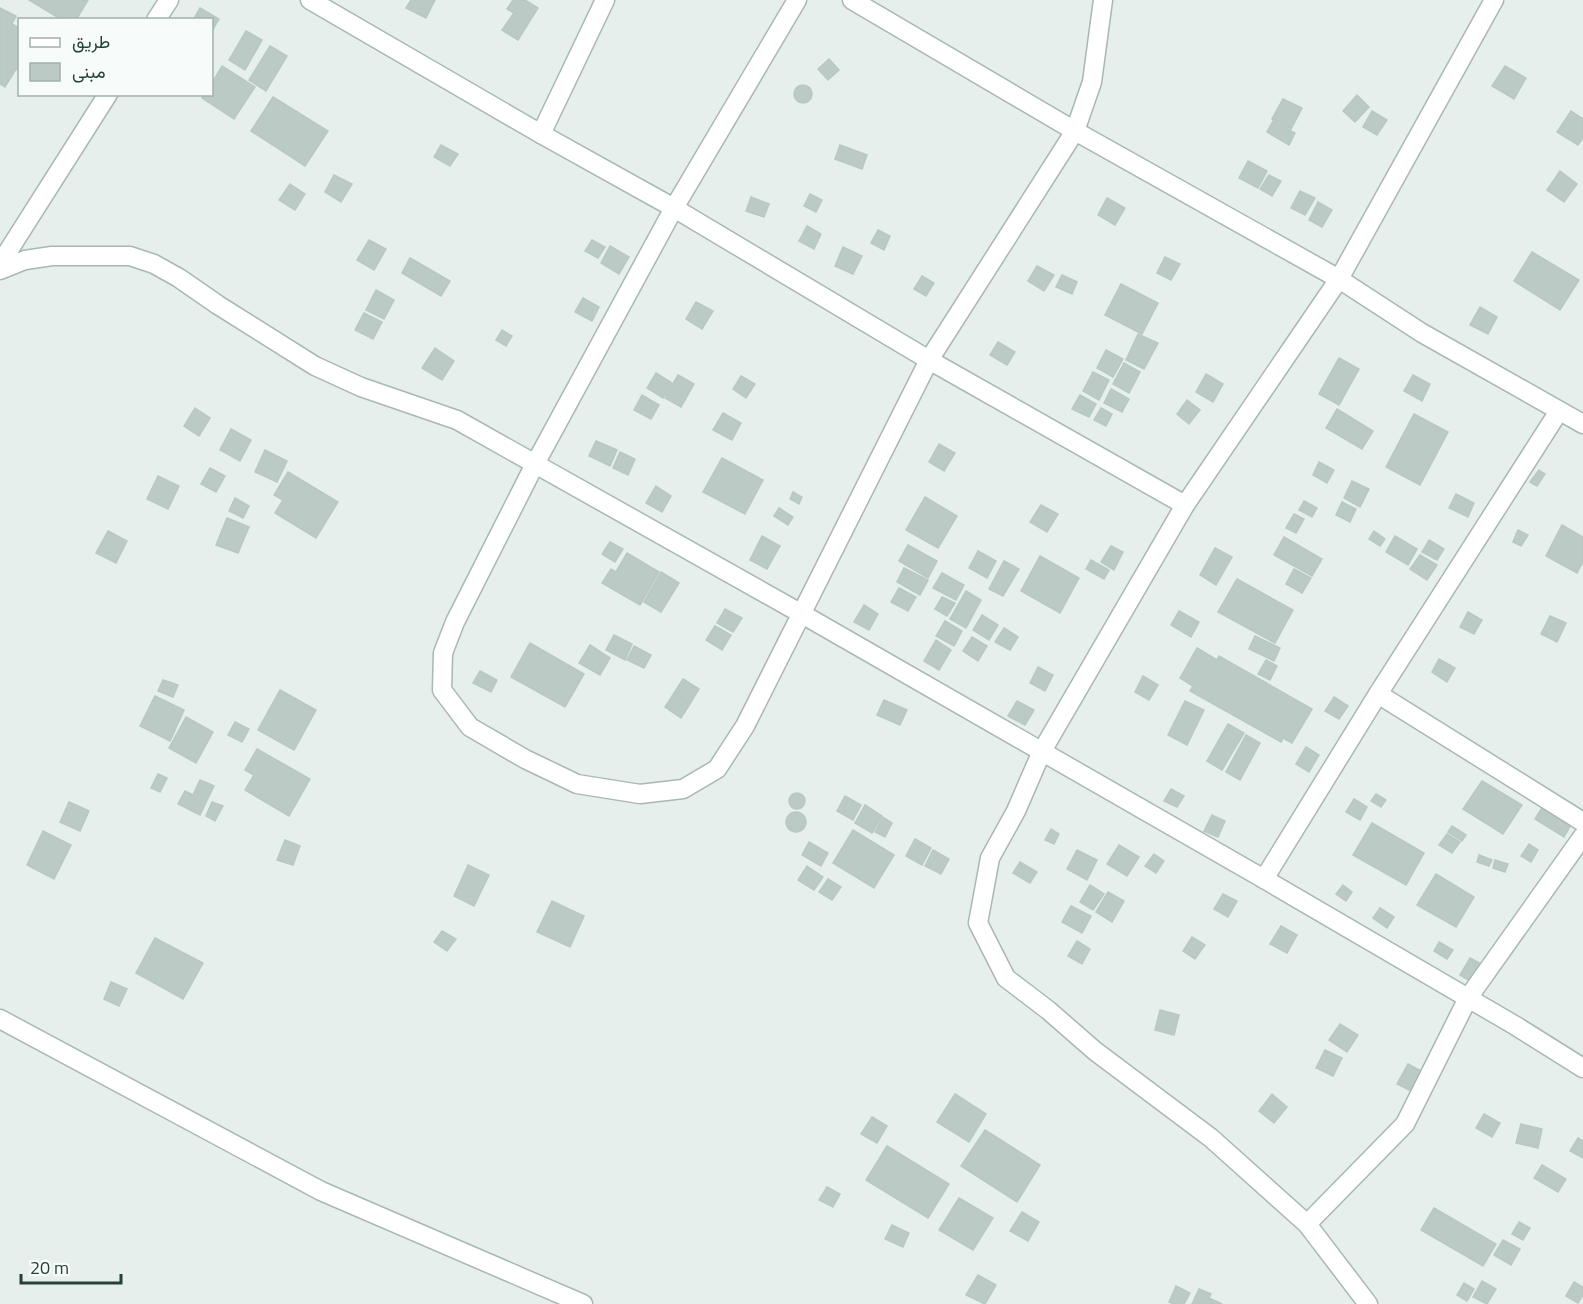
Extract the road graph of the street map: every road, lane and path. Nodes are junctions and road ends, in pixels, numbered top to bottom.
1 (169, 0) edge
2 (310, 0) edge
3 (605, 0) edge
4 (797, 0) edge
5 (852, 0) edge
6 (1103, 0) edge
7 (1494, 0) edge
8 (157, 18) edge
9 (107, 96) edge
10 (1075, 131) junction
11 (541, 134) junction
12 (674, 208) junction
13 (0, 264) edge
14 (0, 270) edge
15 (1339, 279) junction
16 (929, 360) junction
17 (1560, 411) junction
18 (1583, 424) edge
19 (536, 464) junction
20 (1185, 506) junction
21 (802, 614) junction
22 (1378, 694) junction
23 (1042, 751) junction
24 (1583, 822) edge
25 (1583, 837) edge
26 (1264, 879) junction
27 (1468, 998) junction
28 (0, 1019) edge
29 (1583, 1068) edge
30 (1306, 1224) junction
31 (583, 1304) edge
32 (1368, 1304) edge

1 - 8 street
2 - 11 street
3 - 11 street
4 - 12 street
5 - 10 street
6 - 10 street
7 - 15 street
9 - 13 street
10 - 15 street
10 - 16 street
11 - 12 street
12 - 16 street
12 - 19 street
14 - 19 street
15 - 17 street
15 - 20 street
16 - 20 street
16 - 21 street
17 - 18 street
17 - 22 street
19 - 21 street
19 - 21 street
20 - 23 street
21 - 23 street
22 - 24 street
22 - 26 street
23 - 26 street
23 - 30 street
25 - 27 street
26 - 27 street
27 - 29 street
27 - 30 street
28 - 31 street
30 - 32 street

